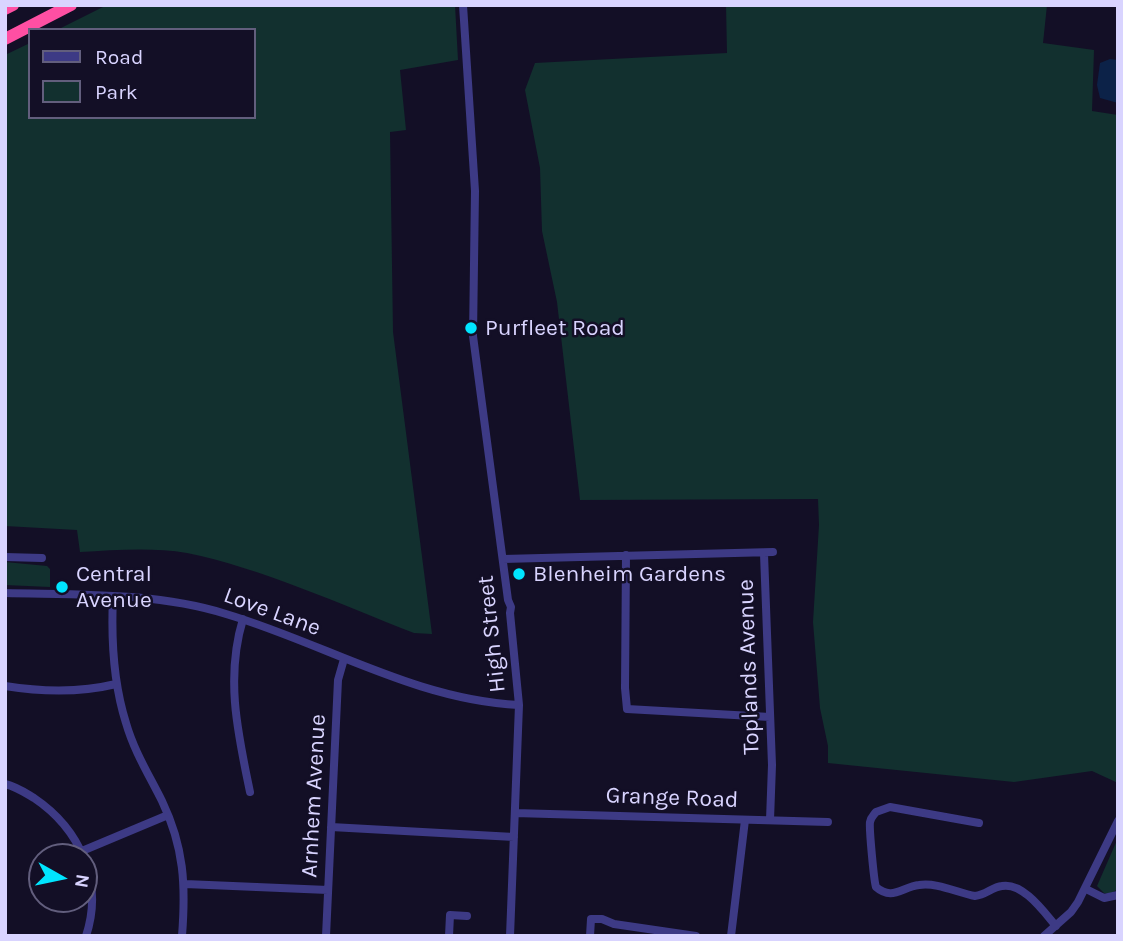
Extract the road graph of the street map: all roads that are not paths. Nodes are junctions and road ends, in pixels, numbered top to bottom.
1 (13, 5) edge
2 (71, 5) edge
3 (463, 5) edge
4 (5, 9) edge
5 (5, 39) edge
6 (626, 555) junction
7 (5, 557) edge
8 (42, 558) dead end
9 (503, 559) junction
10 (5, 593) edge
11 (113, 597) junction
12 (243, 619) junction
13 (344, 659) junction
14 (116, 684) junction
15 (5, 686) edge
16 (519, 705) junction
17 (770, 717) junction
18 (5, 784) edge
19 (250, 792) dead end
20 (515, 813) junction
21 (168, 815) junction
22 (745, 820) junction
23 (770, 820) junction
24 (1118, 821) edge
25 (828, 822) dead end
26 (979, 823) dead end
27 (331, 827) junction
28 (514, 837) junction
29 (77, 843) edge
30 (98, 844) edge
31 (184, 884) junction
32 (1086, 889) junction
33 (328, 890) junction
34 (1118, 895) edge
35 (91, 913) edge
36 (467, 916) dead end
37 (1056, 926) junction
38 (86, 936) edge
39 (182, 936) edge
40 (326, 936) edge
41 (449, 936) edge
42 (510, 936) edge
43 (590, 936) edge
44 (696, 936) edge
45 (731, 936) edge
46 (1044, 936) edge

1 - 4 highway
2 - 5 highway
3 - 9 street
6 - 9 street
6 - 17 street
6 - 17 street, Toplands Avenue
7 - 8 street
9 - 16 street, High Street
10 - 11 street, Love Lane
11 - 12 street, Love Lane
11 - 14 street
12 - 13 street, Love Lane
12 - 19 street
13 - 16 street, Love Lane
13 - 27 street, Arnhem Avenue
14 - 15 street
14 - 21 street
16 - 20 street
17 - 23 street, Toplands Avenue
18 - 29 street
20 - 22 street, Grange Road
20 - 28 street
21 - 30 street
21 - 31 street
22 - 23 street, Grange Road
22 - 45 street
23 - 25 street, Grange Road
24 - 32 street
26 - 37 street
27 - 28 street
27 - 33 street, Arnhem Avenue
28 - 42 street
31 - 33 street
31 - 39 street
32 - 34 street
32 - 37 street
33 - 40 street, Arnhem Avenue
35 - 38 street
36 - 41 street
37 - 46 street
43 - 44 street

